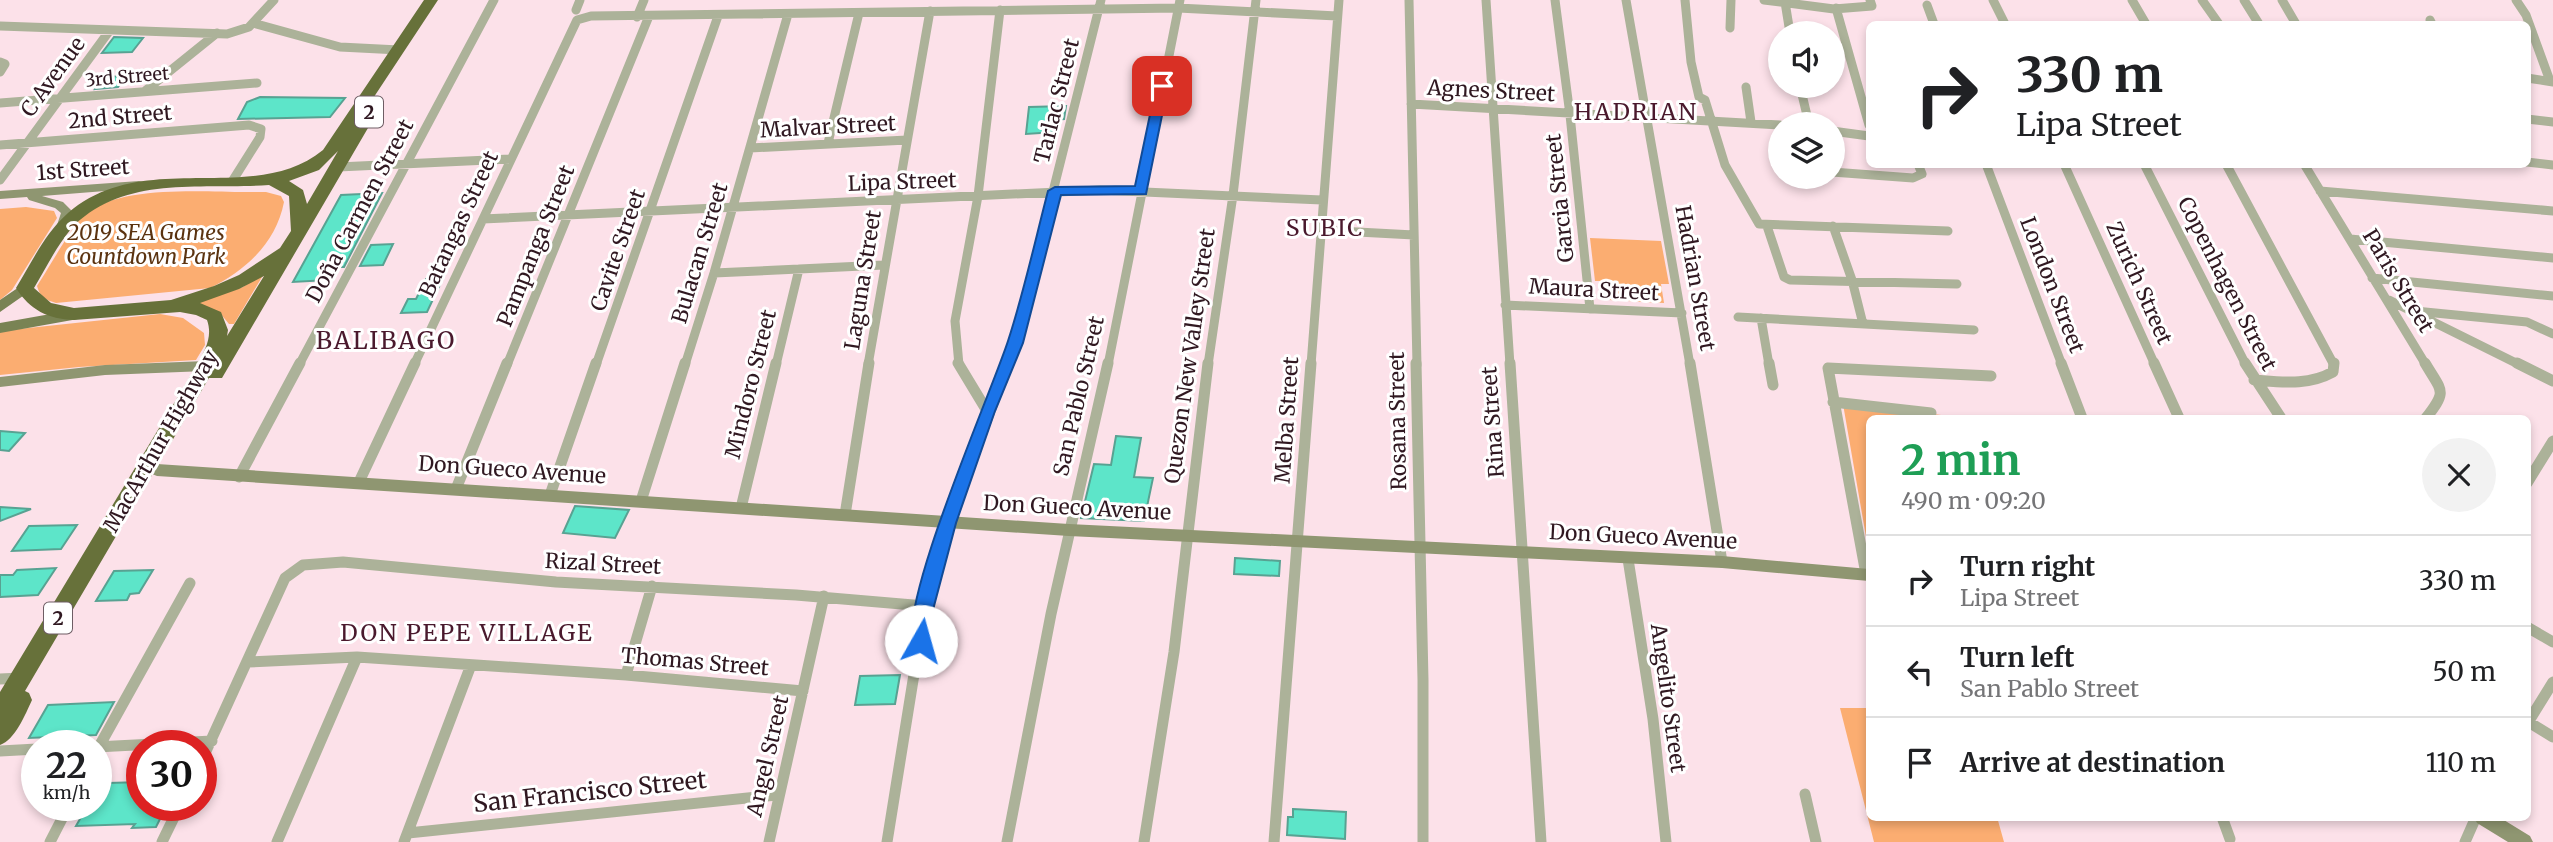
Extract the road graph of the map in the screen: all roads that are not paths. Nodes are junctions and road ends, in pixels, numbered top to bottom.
1 (274, 0) edge
2 (431, 0) edge
3 (494, 0) edge
4 (580, 0) edge
5 (644, 0) edge
6 (963, 0) edge
7 (1339, 0) edge
8 (1409, 0) edge
9 (1486, 0) edge
10 (1555, 0) edge
11 (1626, 0) edge
12 (1685, 0) edge
13 (1731, 0) edge
14 (1765, 0) edge
15 (1870, 0) edge
16 (1993, 0) edge
17 (2132, 0) edge
18 (2202, 0) edge
19 (2244, 0) edge
20 (2282, 0) edge
21 (2516, 0) edge
22 (1785, 2) junction
23 (1101, 4) edge
24 (1179, 4) edge
25 (1254, 5) edge
26 (1927, 5) dead end
27 (1836, 8) junction
28 (576, 10) dead end
29 (1000, 10) junction
30 (930, 11) junction
31 (961, 11) junction
32 (859, 13) junction
33 (788, 14) junction
34 (649, 16) junction
35 (718, 16) junction
36 (1337, 16) junction
37 (638, 17) junction
38 (1788, 21) edge
39 (1933, 21) edge
40 (2004, 21) edge
41 (2144, 21) edge
42 (2217, 21) edge
43 (2257, 21) edge
44 (2294, 21) edge
45 (2528, 21) edge
46 (253, 23) junction
47 (0, 26) edge
48 (1730, 28) dead end
49 (2531, 28) edge
50 (110, 30) junction
51 (217, 33) junction
52 (398, 53) junction
53 (0, 62) edge
54 (0, 72) edge
55 (2531, 78) edge
56 (2552, 81) edge
57 (257, 83) dead end
58 (1746, 87) dead end
59 (145, 91) junction
60 (60, 98) junction
61 (0, 103) edge
62 (1411, 104) junction
63 (1493, 109) junction
64 (1568, 113) junction
65 (1866, 114) edge
66 (1647, 116) junction
67 (1711, 120) junction
68 (2531, 120) edge
69 (1751, 122) junction
70 (2553, 122) edge
71 (1768, 124) edge
72 (1845, 133) edge
73 (1866, 136) edge
74 (907, 140) junction
75 (27, 143) junction
76 (828, 143) junction
77 (0, 145) edge
78 (750, 148) junction
79 (510, 159) junction
80 (2531, 162) edge
81 (404, 165) junction
82 (2553, 165) edge
83 (338, 167) junction
84 (1920, 168) edge
85 (1988, 168) edge
86 (2066, 168) edge
87 (2146, 168) edge
88 (2228, 168) edge
89 (2306, 168) edge
90 (1845, 173) edge
91 (269, 179) junction
92 (0, 180) edge
93 (233, 180) junction
94 (154, 183) junction
95 (1055, 191) junction
96 (1141, 191) junction
97 (2320, 191) junction
98 (15, 194) junction
99 (0, 195) edge
100 (1233, 195) junction
101 (978, 196) junction
102 (896, 200) junction
103 (1322, 200) junction
104 (733, 206) junction
105 (651, 211) junction
106 (2553, 211) edge
107 (567, 214) junction
108 (483, 219) junction
109 (1767, 226) junction
110 (1833, 226) junction
111 (62, 228) junction
112 (1320, 230) junction
113 (1948, 230) dead end
114 (1414, 235) junction
115 (296, 237) junction
116 (2350, 239) junction
117 (2553, 258) edge
118 (884, 265) junction
119 (799, 269) junction
120 (714, 273) junction
121 (2372, 278) junction
122 (1852, 280) junction
123 (1957, 284) dead end
124 (25, 288) junction
125 (2553, 296) edge
126 (2388, 299) junction
127 (165, 304) junction
128 (1505, 305) junction
129 (0, 307) edge
130 (1590, 309) junction
131 (2409, 310) junction
132 (1682, 313) junction
133 (74, 314) junction
134 (1738, 317) dead end
135 (1761, 318) junction
136 (1863, 324) junction
137 (0, 328) edge
138 (1974, 330) dead end
139 (2553, 334) edge
140 (206, 366) junction
141 (1991, 376) dead end
142 (2254, 380) junction
143 (2553, 381) edge
144 (0, 382) edge
145 (1773, 385) dead end
146 (1833, 401) junction
147 (987, 411) junction
148 (1931, 412) dead end
149 (2081, 415) edge
150 (2178, 415) edge
151 (2279, 415) edge
152 (2429, 415) edge
153 (2553, 441) edge
154 (157, 470) junction
155 (239, 477) junction
156 (2531, 477) edge
157 (359, 482) junction
158 (456, 489) junction
159 (550, 495) junction
160 (641, 501) junction
161 (741, 508) junction
162 (845, 515) junction
163 (948, 523) junction
164 (1069, 530) junction
165 (1185, 537) junction
166 (1297, 542) junction
167 (1420, 548) junction
168 (1521, 554) junction
169 (1628, 559) junction
170 (1722, 562) junction
171 (1866, 565) edge
172 (1866, 575) edge
173 (190, 583) dead end
174 (652, 586) junction
175 (824, 596) junction
176 (925, 606) junction
177 (2531, 629) edge
178 (2553, 642) edge
179 (357, 657) junction
180 (248, 662) junction
181 (471, 665) junction
182 (626, 675) junction
183 (10, 679) edge
184 (2553, 682) edge
185 (803, 691) junction
186 (0, 712) edge
187 (2531, 716) edge
188 (2531, 724) edge
189 (107, 730) edge
190 (217, 730) edge
191 (0, 735) edge
192 (2553, 737) edge
193 (21, 750) edge
194 (0, 751) edge
195 (1805, 794) dead end
196 (777, 796) junction
197 (61, 821) edge
198 (172, 821) edge
199 (2223, 821) edge
200 (2474, 821) edge
201 (2490, 821) edge
202 (406, 838) edge
203 (2230, 839) dead end
204 (50, 842) edge
205 (162, 842) edge
206 (276, 842) edge
207 (769, 842) edge
208 (887, 842) edge
209 (1007, 842) edge
210 (1144, 842) edge
211 (1273, 842) edge
212 (1423, 842) edge
213 (1541, 842) edge
214 (1666, 842) edge
215 (1816, 842) edge
216 (2465, 842) edge
217 (2524, 842) edge

1 - 46 street
2 - 52 highway, MacArthur Highway / 2
3 - 81 street, Doña Carmen Street
4 - 28 street
5 - 37 street
6 - 31 street
7 - 36 street, Melba Street
8 - 62 street, Rosana Street
9 - 63 street, Rina Street
10 - 64 street, Garcia Street
11 - 66 street, Hadrian Street
12 - 67 street
13 - 48 street
14 - 22 street
15 - 27 street
16 - 40 street
17 - 41 street
18 - 42 street
19 - 43 street
20 - 44 street
21 - 45 street
22 - 27 street
22 - 38 street
23 - 24 street
23 - 29 street
23 - 95 street, Tarlac Street
24 - 25 street
24 - 96 street, San Pablo Street
25 - 36 street
25 - 100 street, Quezon New Valley Street
26 - 39 street
27 - 65 street
29 - 31 street
29 - 101 street
30 - 31 street
30 - 32 street
30 - 74 street, Laguna Street
32 - 33 street
32 - 76 street
33 - 35 street
33 - 78 street, Bulacan Street
34 - 35 street
34 - 37 street
34 - 107 street, Pampanga Street
35 - 105 street, Cavite Street
36 - 103 street, Melba Street
37 - 79 street, Batangas Street
46 - 51 street
46 - 52 street
47 - 50 street
49 - 56 street
50 - 51 street
50 - 60 street, C Avenue
51 - 59 street
52 - 83 highway, MacArthur Highway / 2
52 - 91 highway, MacArthur Highway / 2
53 - 54 street
55 - 56 street
57 - 59 street, 3rd Street
58 - 69 street
59 - 60 street, 3rd Street
60 - 61 street, 3rd Street
60 - 75 street, C Avenue
62 - 63 street, Agnes Street
62 - 114 street, Rosana Street
63 - 64 street, Agnes Street
63 - 128 street, Rina Street
64 - 66 street, Agnes Street
64 - 130 street, Garcia Street
66 - 67 street, Agnes Street
66 - 132 street, Hadrian Street
67 - 69 street, Agnes Street
67 - 109 street
68 - 70 street
69 - 71 street, Agnes Street
72 - 73 street
74 - 76 street, Malvar Street
74 - 102 street, Laguna Street
75 - 77 street, 2nd Street
75 - 92 street, C Avenue
75 - 93 street, 2nd Street
76 - 78 street, Malvar Street
78 - 104 street, Bulacan Street
79 - 81 street
79 - 108 street, Batangas Street
80 - 82 street
81 - 83 street
81 - 155 street, Doña Carmen Street
83 - 115 highway, MacArthur Highway / 2
84 - 90 street
85 - 149 street, London Street
86 - 150 street, Zurich Street
87 - 142 street, Copenhagen Street
88 - 142 street
89 - 97 street, Paris Street
91 - 93 highway, MacArthur Highway / 2
91 - 115 highway
93 - 94 highway, MacArthur Highway / 2
94 - 98 main road, 1st Street
94 - 111 highway, MacArthur Highway / 2
95 - 96 street, Lipa Street
95 - 101 street, Lipa Street
95 - 147 street, Tarlac Street
96 - 100 street, Lipa Street
96 - 164 street, San Pablo Street
97 - 106 street
97 - 116 street, Paris Street
98 - 99 main road, 1st Street
98 - 111 main road, 1st Street
100 - 103 street, Lipa Street
100 - 165 street, Quezon New Valley Street
101 - 102 street, Lipa Street
101 - 147 street
102 - 104 street, Lipa Street
102 - 118 street, Laguna Street
103 - 112 street, Melba Street
104 - 105 street, Lipa Street
104 - 120 street, Bulacan Street
105 - 107 street, Lipa Street
105 - 159 street, Cavite Street
107 - 108 street, Lipa Street
107 - 158 street, Pampanga Street
108 - 157 street, Batangas Street
109 - 110 street
109 - 122 street
110 - 113 street
110 - 122 street
111 - 124 highway, MacArthur Highway / 2
112 - 114 street
112 - 166 street, Melba Street
114 - 167 street, Rosana Street
115 - 127 highway
115 - 154 highway, MacArthur Highway / 2
116 - 117 street
116 - 121 street, Paris Street
118 - 119 street
118 - 162 street, Laguna Street
119 - 120 street
119 - 161 street, Mindoro Street
120 - 160 street, Bulacan Street
121 - 125 street
121 - 126 street, Paris Street
122 - 123 street
122 - 136 street
124 - 129 main road
124 - 133 highway, MacArthur Highway / 2
126 - 131 street
126 - 152 street, Paris Street
127 - 133 highway, MacArthur Highway / 2
127 - 140 highway, MacArthur Highway / 2
128 - 130 street, Maura Street
128 - 168 street, Rina Street
130 - 132 street, Maura Street
131 - 139 street
131 - 143 street
132 - 170 street, Hadrian Street
133 - 137 main road
134 - 135 street
135 - 136 street
135 - 145 street
136 - 138 street
140 - 144 main road
140 - 183 highway, MacArthur Highway / 2
141 - 146 street
142 - 151 street, Copenhagen Street
146 - 148 street
146 - 171 street
147 - 163 street, Tarlac Street
153 - 156 street
154 - 155 main road, Don Gueco Avenue
154 - 191 highway, MacArthur Highway / 2
155 - 157 main road, Don Gueco Avenue
157 - 158 main road, Don Gueco Avenue
158 - 159 main road, Don Gueco Avenue
159 - 160 main road, Don Gueco Avenue
160 - 161 main road, Don Gueco Avenue
161 - 162 main road, Don Gueco Avenue
162 - 163 main road, Don Gueco Avenue
163 - 164 main road, Don Gueco Avenue
163 - 176 street, Tarlac Street
164 - 165 main road, Don Gueco Avenue
164 - 209 street, San Pablo Street
165 - 166 main road, Don Gueco Avenue
165 - 210 street, Quezon New Valley Street
166 - 167 main road, Don Gueco Avenue
166 - 211 street, Melba Street
167 - 168 main road, Don Gueco Avenue
167 - 212 street, Rosana Street
168 - 169 main road, Don Gueco Avenue
168 - 213 street, Rina Street
169 - 170 main road, Don Gueco Avenue
169 - 214 street, Angelito Street
170 - 172 main road, Don Gueco Avenue
173 - 189 street
174 - 175 street, Rizal Street
174 - 180 street, Rizal Street
174 - 182 street
175 - 176 street, Rizal Street
175 - 185 street, Angel Street
176 - 208 street, Tarlac Street
177 - 178 street
179 - 180 street, Thomas Street
179 - 181 street, Thomas Street
179 - 206 street
180 - 190 street
181 - 182 street, Thomas Street
181 - 202 street
182 - 185 street, Thomas Street
183 - 186 highway, MacArthur Highway / 2
184 - 187 street
185 - 196 street, Angel Street
188 - 192 street
193 - 194 street
195 - 215 street
196 - 202 street, San Francisco Street
196 - 207 street, Angel Street
197 - 204 street
198 - 205 street
199 - 203 street
200 - 216 street
201 - 217 main road

